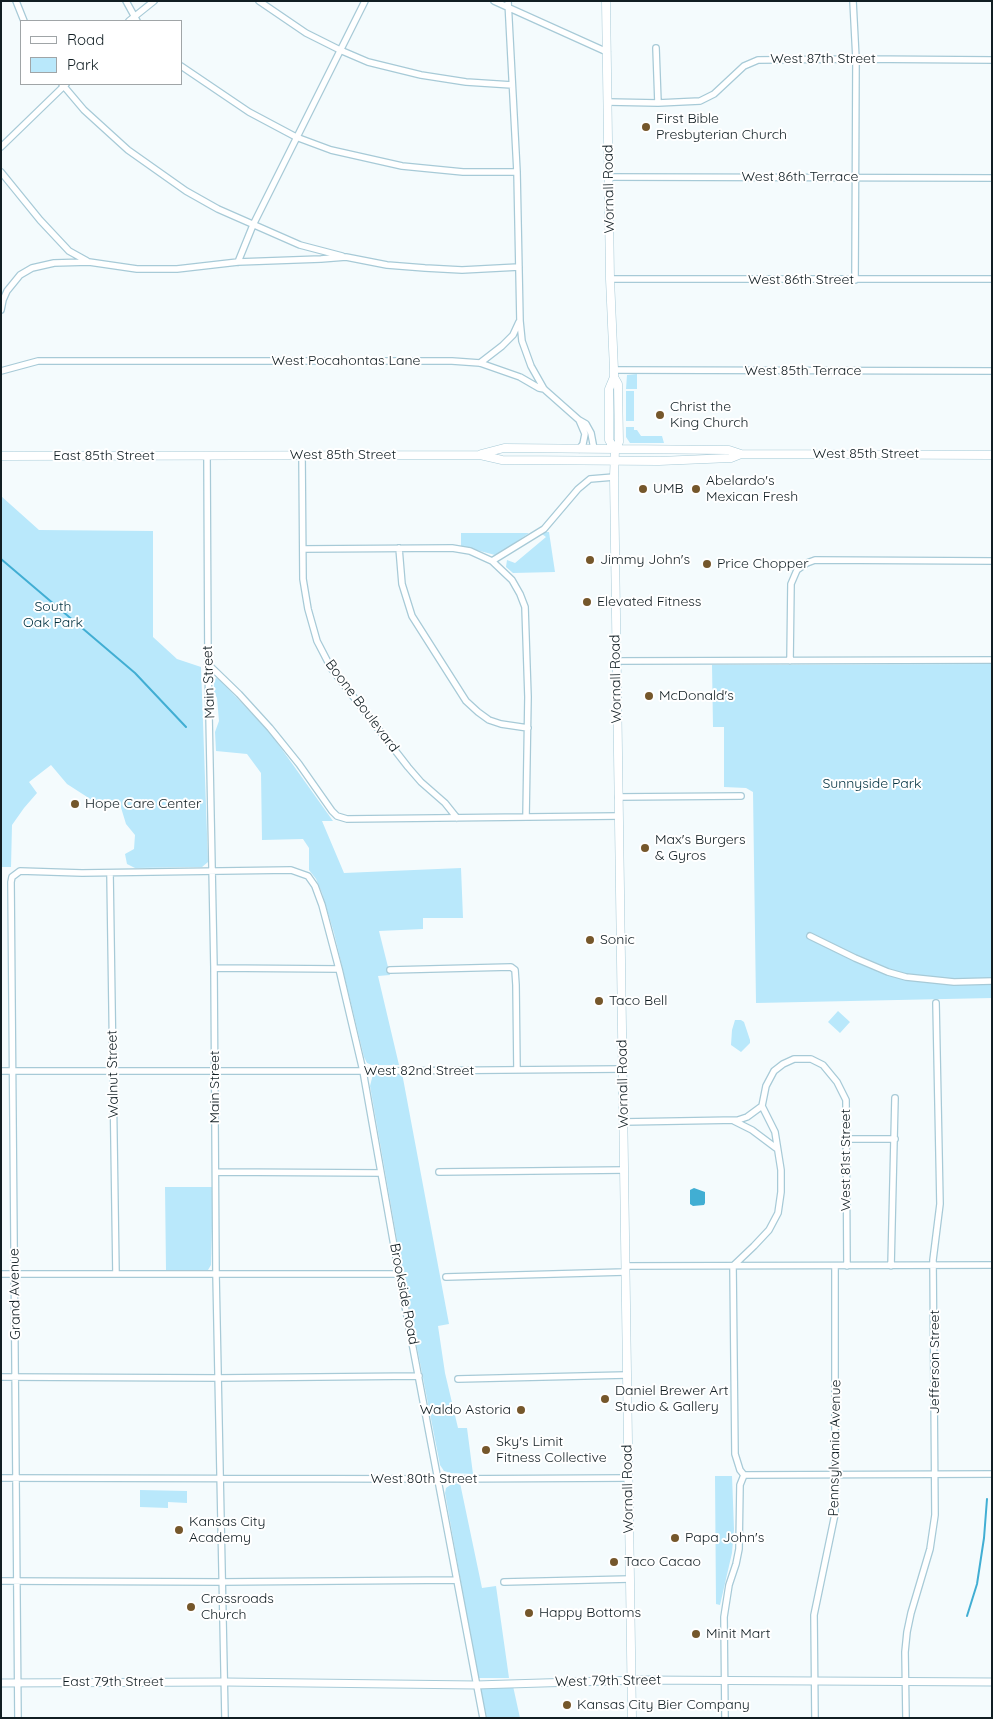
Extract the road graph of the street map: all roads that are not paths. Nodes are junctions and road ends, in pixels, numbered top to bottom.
1 (16, 1) edge
2 (126, 1) edge
3 (154, 1) edge
4 (259, 1) edge
5 (365, 1) edge
6 (494, 1) edge
7 (606, 1) edge
8 (854, 1) edge
9 (508, 4) edge
10 (136, 19) edge
11 (24, 20) edge
12 (656, 48) dead end
13 (340, 50) junction
14 (607, 52) junction
15 (856, 59) junction
16 (992, 60) edge
17 (182, 67) edge
18 (63, 85) edge
19 (65, 85) edge
20 (512, 85) junction
21 (608, 102) junction
22 (658, 103) junction
23 (296, 137) junction
24 (1, 147) edge
25 (1, 172) edge
26 (517, 172) junction
27 (609, 177) junction
28 (856, 177) junction
29 (992, 178) edge
30 (253, 225) junction
31 (346, 257) junction
32 (89, 262) junction
33 (238, 262) junction
34 (519, 266) junction
35 (610, 279) junction
36 (992, 279) edge
37 (855, 280) junction
38 (1, 310) edge
39 (520, 320) junction
40 (480, 363) junction
41 (992, 371) edge
42 (1, 372) edge
43 (614, 373) junction
44 (544, 389) junction
45 (579, 420) junction
46 (594, 449) junction
47 (579, 450) junction
48 (615, 450) junction
49 (741, 454) junction
50 (302, 455) junction
51 (480, 455) junction
52 (992, 455) edge
53 (1, 456) edge
54 (207, 456) junction
55 (614, 461) junction
56 (614, 477) junction
57 (399, 548) junction
58 (302, 549) junction
59 (492, 561) junction
60 (992, 561) edge
61 (992, 660) edge
62 (616, 661) junction
63 (790, 661) junction
64 (208, 664) junction
65 (528, 728) junction
66 (618, 796) junction
67 (741, 796) dead end
68 (618, 816) junction
69 (526, 817) junction
70 (457, 818) junction
71 (212, 871) junction
72 (110, 873) junction
73 (810, 936) dead end
74 (214, 968) junction
75 (339, 969) junction
76 (390, 970) dead end
77 (992, 981) edge
78 (936, 1003) dead end
79 (622, 1069) junction
80 (113, 1070) junction
81 (215, 1070) junction
82 (518, 1070) junction
83 (1, 1071) edge
84 (13, 1071) junction
85 (363, 1071) junction
86 (895, 1098) dead end
87 (762, 1106) junction
88 (732, 1120) junction
89 (623, 1122) junction
90 (847, 1139) junction
91 (895, 1139) junction
92 (776, 1148) junction
93 (624, 1170) junction
94 (216, 1172) junction
95 (439, 1172) dead end
96 (381, 1173) junction
97 (934, 1265) junction
98 (733, 1266) junction
99 (835, 1266) junction
100 (847, 1266) junction
101 (891, 1266) junction
102 (992, 1266) edge
103 (625, 1269) junction
104 (1, 1274) edge
105 (15, 1274) junction
106 (116, 1274) junction
107 (216, 1274) junction
108 (399, 1274) junction
109 (446, 1277) dead end
110 (626, 1375) junction
111 (419, 1376) junction
112 (1, 1377) edge
113 (16, 1377) junction
114 (218, 1378) junction
115 (458, 1379) dead end
116 (935, 1474) junction
117 (992, 1474) edge
118 (744, 1475) junction
119 (836, 1475) junction
120 (1, 1478) edge
121 (16, 1478) junction
122 (220, 1478) junction
123 (628, 1478) junction
124 (439, 1479) junction
125 (630, 1579) junction
126 (456, 1580) junction
127 (1, 1581) edge
128 (17, 1581) junction
129 (222, 1582) junction
130 (504, 1582) dead end
131 (632, 1680) junction
132 (724, 1681) junction
133 (815, 1681) junction
134 (225, 1682) junction
135 (905, 1682) junction
136 (992, 1682) edge
137 (1, 1683) edge
138 (18, 1683) junction
139 (476, 1685) junction
140 (18, 1718) edge
141 (225, 1718) edge
142 (483, 1718) edge
143 (632, 1718) edge
144 (725, 1718) edge
145 (815, 1718) edge
146 (906, 1718) edge

1 - 11 street
2 - 10 street
3 - 10 street
4 - 13 street
5 - 13 street
6 - 9 street
7 - 14 main road, Wornall Road
8 - 15 street
9 - 14 street
9 - 20 street
12 - 22 street
13 - 20 street
13 - 23 street
14 - 21 main road, Wornall Road
15 - 16 street, West 87th Street
15 - 22 street, West 87th Street
15 - 28 street
17 - 23 street
18 - 24 street
19 - 30 street
20 - 26 street
21 - 22 street, West 87th Street
21 - 27 main road, Wornall Road
23 - 26 street
23 - 30 street
25 - 32 street
26 - 34 street
27 - 28 street, West 86th Terrace
27 - 35 main road, Wornall Road
28 - 29 street, West 86th Terrace
28 - 37 street
30 - 31 street
30 - 33 street
31 - 33 street
31 - 34 street
32 - 33 street
32 - 38 street
34 - 39 street
35 - 37 street, West 86th Street
35 - 43 main road, Wornall Road
36 - 37 street, West 86th Street
39 - 40 street
39 - 44 street
40 - 42 street, West Pocahontas Lane
40 - 44 street, West Pocahontas Lane
41 - 43 street, West 85th Terrace
43 - 48 main road, Wornall Road
44 - 45 street
45 - 46 street
45 - 47 street
46 - 47 main road, West 85th Street
46 - 48 main road, West 85th Street
47 - 51 main road, West 85th Street
48 - 49 main road, West 85th Street
48 - 55 main road, Wornall Road
49 - 52 main road, West 85th Street
49 - 55 main road, West 85th Street
50 - 51 main road, West 85th Street
50 - 54 main road, West 85th Street
50 - 58 street, Boone Boulevard
51 - 55 main road, West 85th Street
53 - 54 main road, East 85th Street
54 - 64 street, Main Street
55 - 56 main road, Wornall Road
56 - 59 street
56 - 62 main road, Wornall Road
57 - 58 street
57 - 59 street
57 - 65 street
58 - 70 street, Boone Boulevard
59 - 65 street
60 - 63 street
61 - 63 street
62 - 63 street
62 - 66 main road, Wornall Road
64 - 70 street
64 - 71 street, Main Street
65 - 69 street
66 - 67 street
66 - 68 main road, Wornall Road
68 - 69 street
68 - 79 main road, Wornall Road
69 - 70 street
71 - 72 street
71 - 74 street, Main Street
71 - 75 street, Brookside Road
72 - 80 street, Walnut Street
72 - 84 street, Grand Avenue
73 - 77 street
74 - 75 street
74 - 81 street, Main Street
75 - 85 street, Brookside Road
76 - 82 street
78 - 97 street, Jefferson Street
79 - 82 street, West 82nd Street
79 - 89 main road, Wornall Road
80 - 81 street, West 82nd Street
80 - 84 street, West 82nd Street
80 - 106 street, Walnut Street
81 - 85 street, West 82nd Street
81 - 94 street, Main Street
82 - 85 street, West 82nd Street
83 - 84 street, West 82nd Street
84 - 105 street, Grand Avenue
85 - 96 street, Brookside Road
86 - 91 street
87 - 88 street
87 - 90 street, West 81st Street
87 - 92 street
88 - 89 street
88 - 92 street
89 - 93 main road, Wornall Road
90 - 91 street
90 - 100 street, West 81st Street
91 - 101 street
92 - 98 street
93 - 95 street
93 - 103 main road, Wornall Road
94 - 96 street
94 - 107 street, Main Street
96 - 108 street, Brookside Road
97 - 101 street
97 - 102 street
97 - 116 street, Jefferson Street
98 - 99 street
98 - 103 street
98 - 118 street
99 - 100 street
99 - 119 street, Pennsylvania Avenue
100 - 101 street
103 - 109 street
103 - 110 main road, Wornall Road
104 - 105 street
105 - 106 street
105 - 113 street, Grand Avenue
106 - 107 street
107 - 108 street
107 - 114 street, Main Street
108 - 111 street, Brookside Road
110 - 115 street
110 - 123 main road, Wornall Road
111 - 114 street
111 - 124 street, Brookside Road
112 - 113 street
113 - 114 street
113 - 121 street, Grand Avenue
114 - 122 street, Main Street
116 - 117 street
116 - 119 street
116 - 135 street, Jefferson Street
118 - 119 street
118 - 132 street
119 - 133 street, Pennsylvania Avenue
120 - 121 street, West 80th Street
121 - 122 street, West 80th Street
121 - 128 street, Grand Avenue
122 - 124 street, West 80th Street
122 - 129 street, Main Street
123 - 124 street, West 80th Street
123 - 125 main road, Wornall Road
124 - 126 street, Brookside Road
125 - 130 street
125 - 131 main road, Wornall Road
126 - 129 street
126 - 139 street, Brookside Road
127 - 128 street
128 - 129 street
128 - 138 street, Grand Avenue
129 - 134 street, Main Street
131 - 132 street, West 79th Street
131 - 139 street, West 79th Street
131 - 143 main road, Wornall Road
132 - 133 street, West 79th Street
132 - 144 street
133 - 135 street, West 79th Street
133 - 145 street, Pennsylvania Avenue
134 - 138 street, East 79th Street
134 - 139 street, West 79th Street
134 - 141 street, Main Street
135 - 136 street, West 79th Street
135 - 146 street, Jefferson Street
137 - 138 street, East 79th Street
138 - 140 street, Grand Avenue
139 - 142 street, Brookside Road

